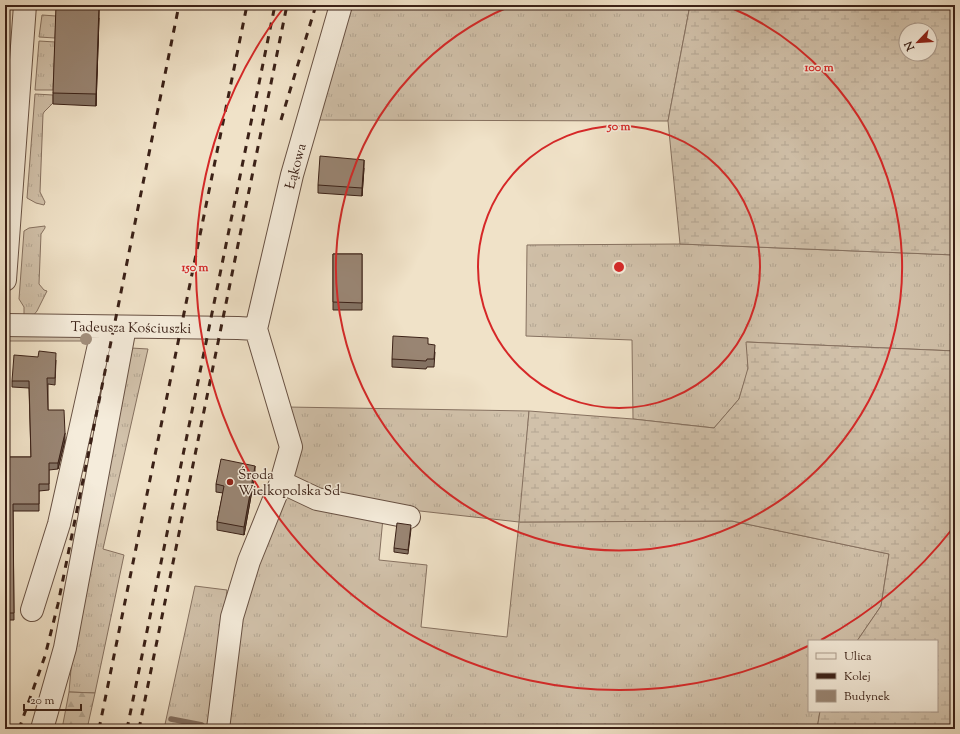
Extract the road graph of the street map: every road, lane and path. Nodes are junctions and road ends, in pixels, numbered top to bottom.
1 (25, 5) edge
2 (340, 5) edge
3 (11, 136) edge
4 (5, 280) edge
5 (5, 325) edge
6 (103, 327) junction
7 (125, 327) junction
8 (256, 329) junction
9 (281, 482) junction
10 (409, 517) dead end
11 (32, 610) dead end
12 (42, 729) edge
13 (218, 729) edge

1 - 3 street
2 - 8 street, Łąkowa
3 - 4 street
5 - 6 street, Tadeusza Kościuszki
6 - 7 street, Tadeusza Kościuszki
6 - 11 street
7 - 8 street, Tadeusza Kościuszki
7 - 12 street
8 - 9 street
9 - 10 street
9 - 13 street

